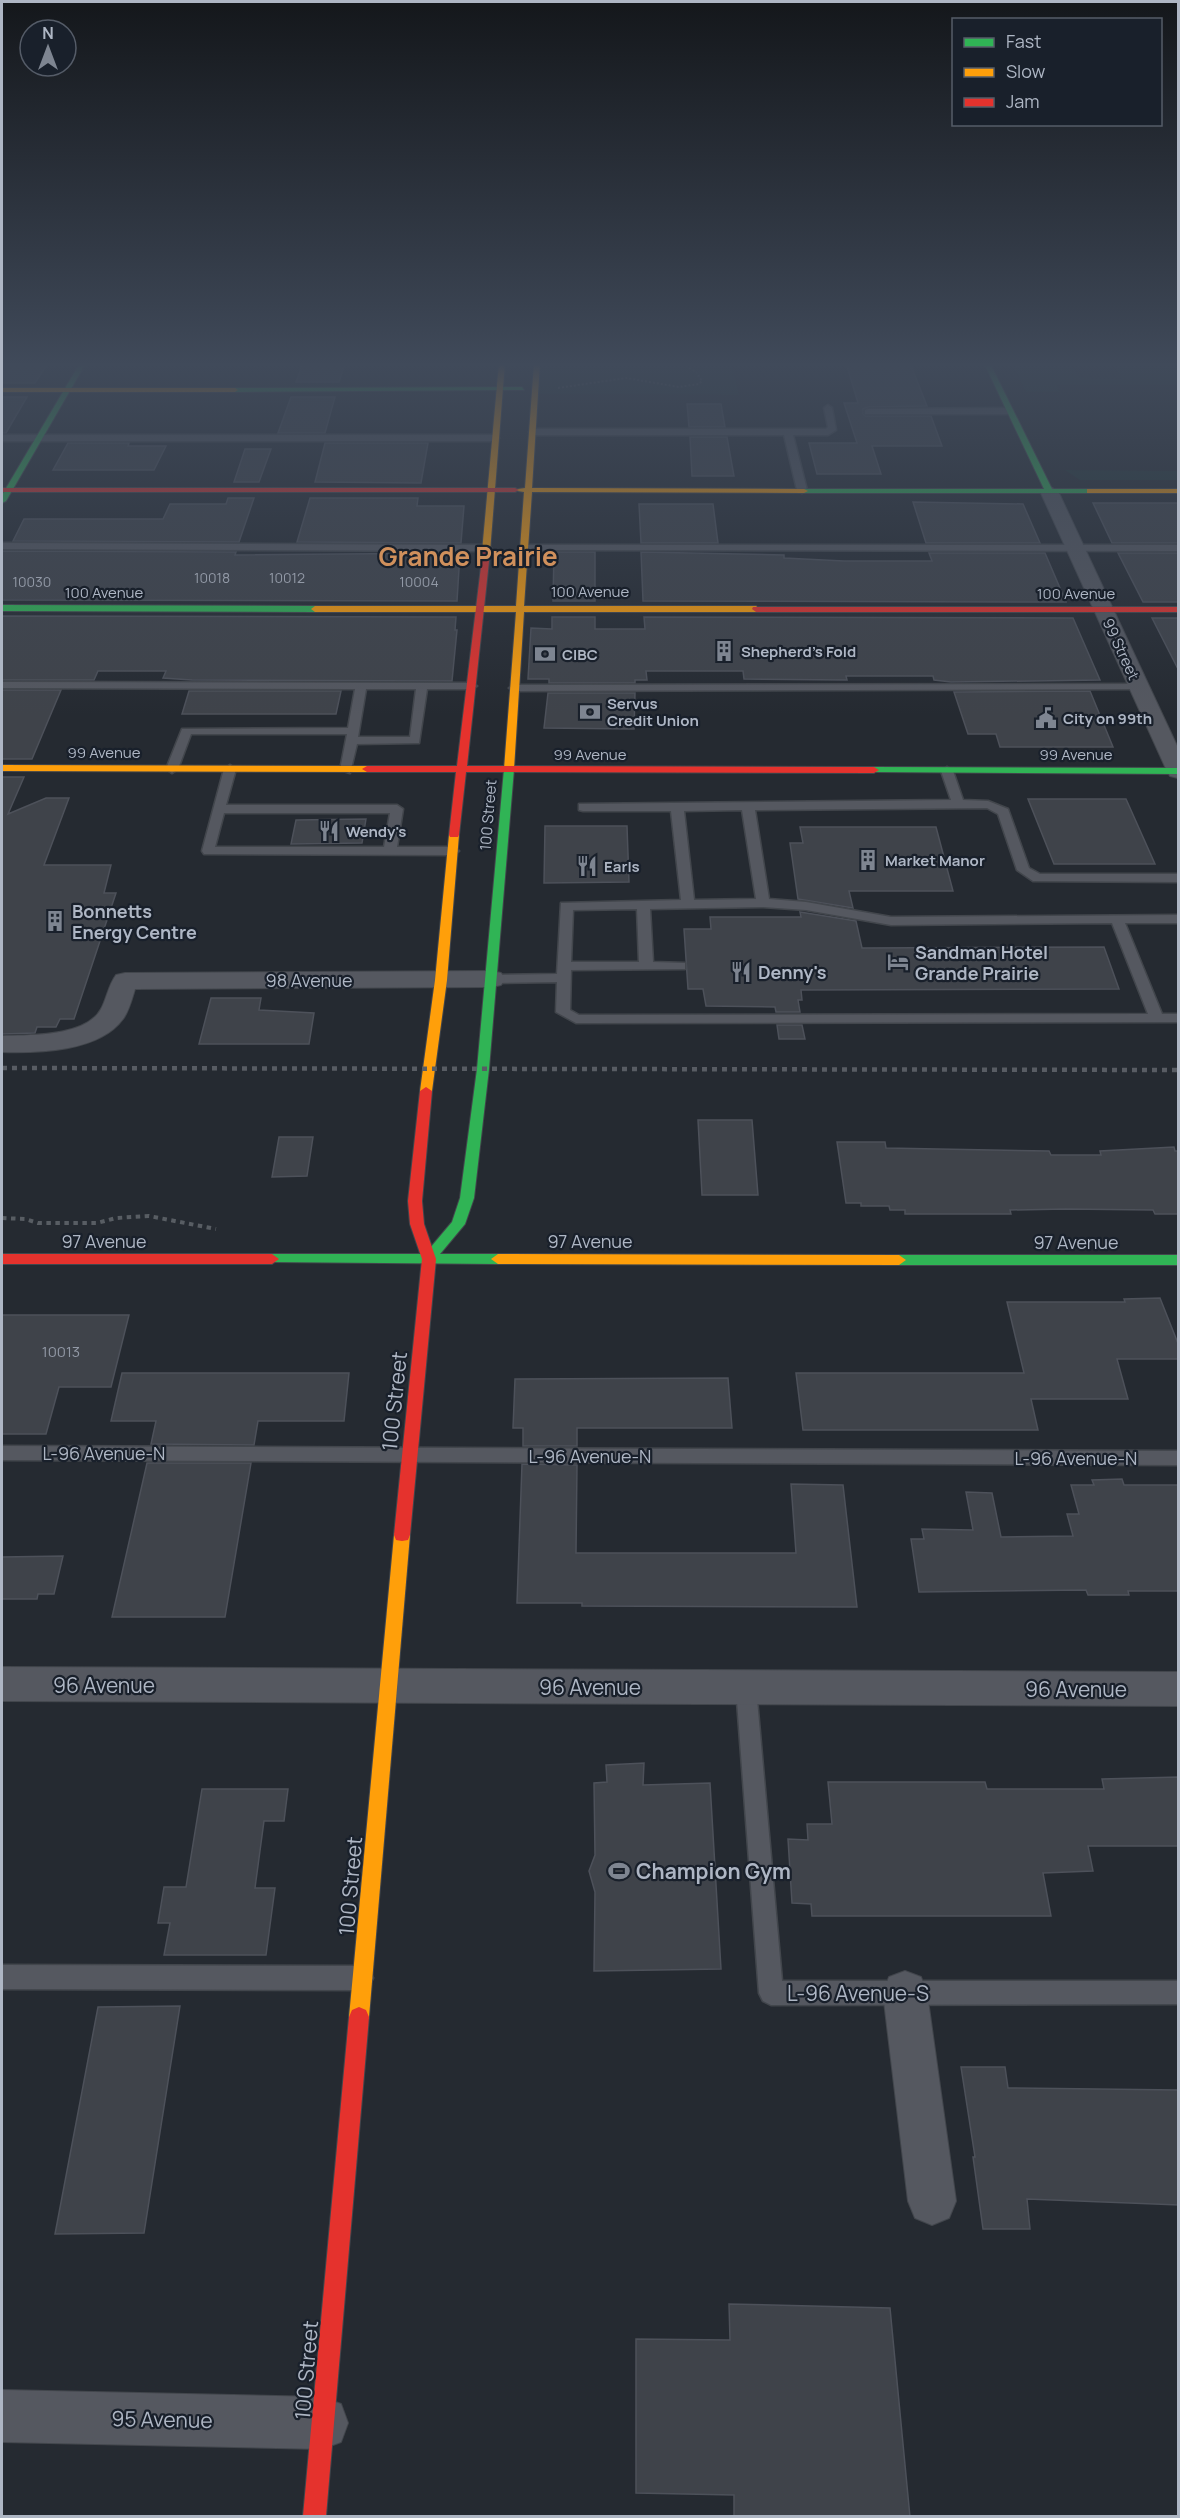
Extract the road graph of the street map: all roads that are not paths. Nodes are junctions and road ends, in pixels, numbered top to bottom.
1 (12, 481) edge
2 (493, 481) edge
3 (530, 481) edge
4 (800, 481) edge
5 (1044, 481) edge
6 (492, 490) junction
7 (529, 490) junction
8 (802, 490) junction
9 (1049, 491) junction
10 (1179, 491) edge
11 (4, 494) edge
12 (2, 546) edge
13 (486, 548) junction
14 (525, 548) junction
15 (1075, 548) junction
16 (1179, 548) edge
17 (2, 608) edge
18 (481, 608) junction
19 (521, 608) junction
20 (1102, 610) junction
21 (1179, 610) edge
22 (2, 685) edge
23 (361, 686) junction
24 (422, 686) junction
25 (471, 686) junction
26 (1138, 686) junction
27 (515, 688) junction
28 (352, 736) junction
29 (2, 768) edge
30 (171, 769) junction
31 (230, 769) junction
32 (346, 770) junction
33 (460, 770) junction
34 (509, 770) junction
35 (594, 771) junction
36 (947, 771) junction
37 (1178, 771) edge
38 (552, 784) dead end
39 (520, 802) dead end
40 (958, 804) junction
41 (748, 806) junction
42 (583, 807) dead end
43 (677, 807) junction
44 (219, 808) junction
45 (504, 812) junction
46 (390, 851) junction
47 (453, 851) junction
48 (1179, 878) edge
49 (763, 903) junction
50 (643, 904) junction
51 (688, 904) junction
52 (1179, 919) edge
53 (1117, 920) junction
54 (646, 966) junction
55 (680, 966) dead end
56 (564, 972) junction
57 (492, 979) junction
58 (441, 980) junction
59 (1157, 1018) junction
60 (1179, 1018) edge
61 (2, 1044) edge
62 (2, 1259) edge
63 (429, 1259) junction
64 (1179, 1260) edge
65 (2, 1453) edge
66 (409, 1455) junction
67 (1179, 1458) edge
68 (2, 1684) edge
69 (388, 1687) junction
70 (746, 1688) junction
71 (1179, 1689) edge
72 (2, 1977) edge
73 (363, 1978) junction
74 (905, 1993) junction
75 (1179, 1993) edge
76 (932, 2201) dead end
77 (2, 2416) edge
78 (322, 2423) junction
79 (314, 2517) edge

1 - 11 main road
2 - 6 main road, 100 Street
3 - 7 main road, 100 Street
4 - 8 lane
5 - 9 main road, 99 Street
6 - 7 main road
6 - 11 main road
6 - 13 main road, 100 Street
7 - 8 main road
7 - 14 main road, 100 Street
8 - 9 main road
9 - 10 main road
9 - 15 street, 99 Street
12 - 13 lane
13 - 18 main road, 100 Street
14 - 15 lane
14 - 19 main road, 100 Street
15 - 16 lane
15 - 20 street, 99 Street
17 - 18 main road, 100 Avenue
18 - 19 main road, 100 Avenue
18 - 25 main road, 100 Street
19 - 20 main road, 100 Avenue
19 - 27 main road, 100 Street
20 - 21 main road, 100 Avenue
20 - 26 street, 99 Street
22 - 23 lane
23 - 24 lane
23 - 28 lane
24 - 25 lane
24 - 28 lane
25 - 33 main road, 100 Street
26 - 27 lane
26 - 37 street, 99 Street
27 - 34 main road, 100 Street
28 - 30 lane
28 - 32 lane
29 - 30 main road, 99 Avenue
30 - 31 main road, 99 Avenue
31 - 32 main road, 99 Avenue
31 - 44 lane
32 - 33 main road, 99 Avenue
33 - 34 main road, 99 Avenue
33 - 47 main road, 100 Street
34 - 35 main road, 99 Avenue
34 - 45 main road, 100 Street
35 - 36 main road, 99 Avenue
35 - 38 main road
36 - 37 main road, 99 Avenue
36 - 40 lane
39 - 45 main road
40 - 41 lane
40 - 48 lane
41 - 43 lane
41 - 49 lane
42 - 43 lane
43 - 51 lane
44 - 46 lane
44 - 46 lane
45 - 57 main road, 100 Street
46 - 47 lane
47 - 58 main road, 100 Street
49 - 51 lane
49 - 53 lane
50 - 51 lane
50 - 54 lane
50 - 56 lane
52 - 53 lane
53 - 59 lane
54 - 55 lane
54 - 56 lane
56 - 57 lane
56 - 59 lane
57 - 58 street, 98 Avenue
57 - 63 main road, 100 Street
58 - 61 street, 98 Avenue
58 - 63 main road, 100 Street
59 - 60 lane
62 - 63 main road, 97 Avenue
63 - 64 main road, 97 Avenue
63 - 66 main road, 100 Street
65 - 66 lane, L-96 Avenue-N
66 - 67 lane, L-96 Avenue-N
66 - 69 main road, 100 Street
68 - 69 street, 96 Avenue
69 - 70 street, 96 Avenue
69 - 73 main road, 100 Street
70 - 71 street, 96 Avenue
70 - 74 lane, L-96 Avenue-S
72 - 73 lane
73 - 78 main road, 100 Street
74 - 75 lane, L-96 Avenue-S
74 - 76 street
77 - 78 street, 95 Avenue
78 - 79 main road, 100 Street

